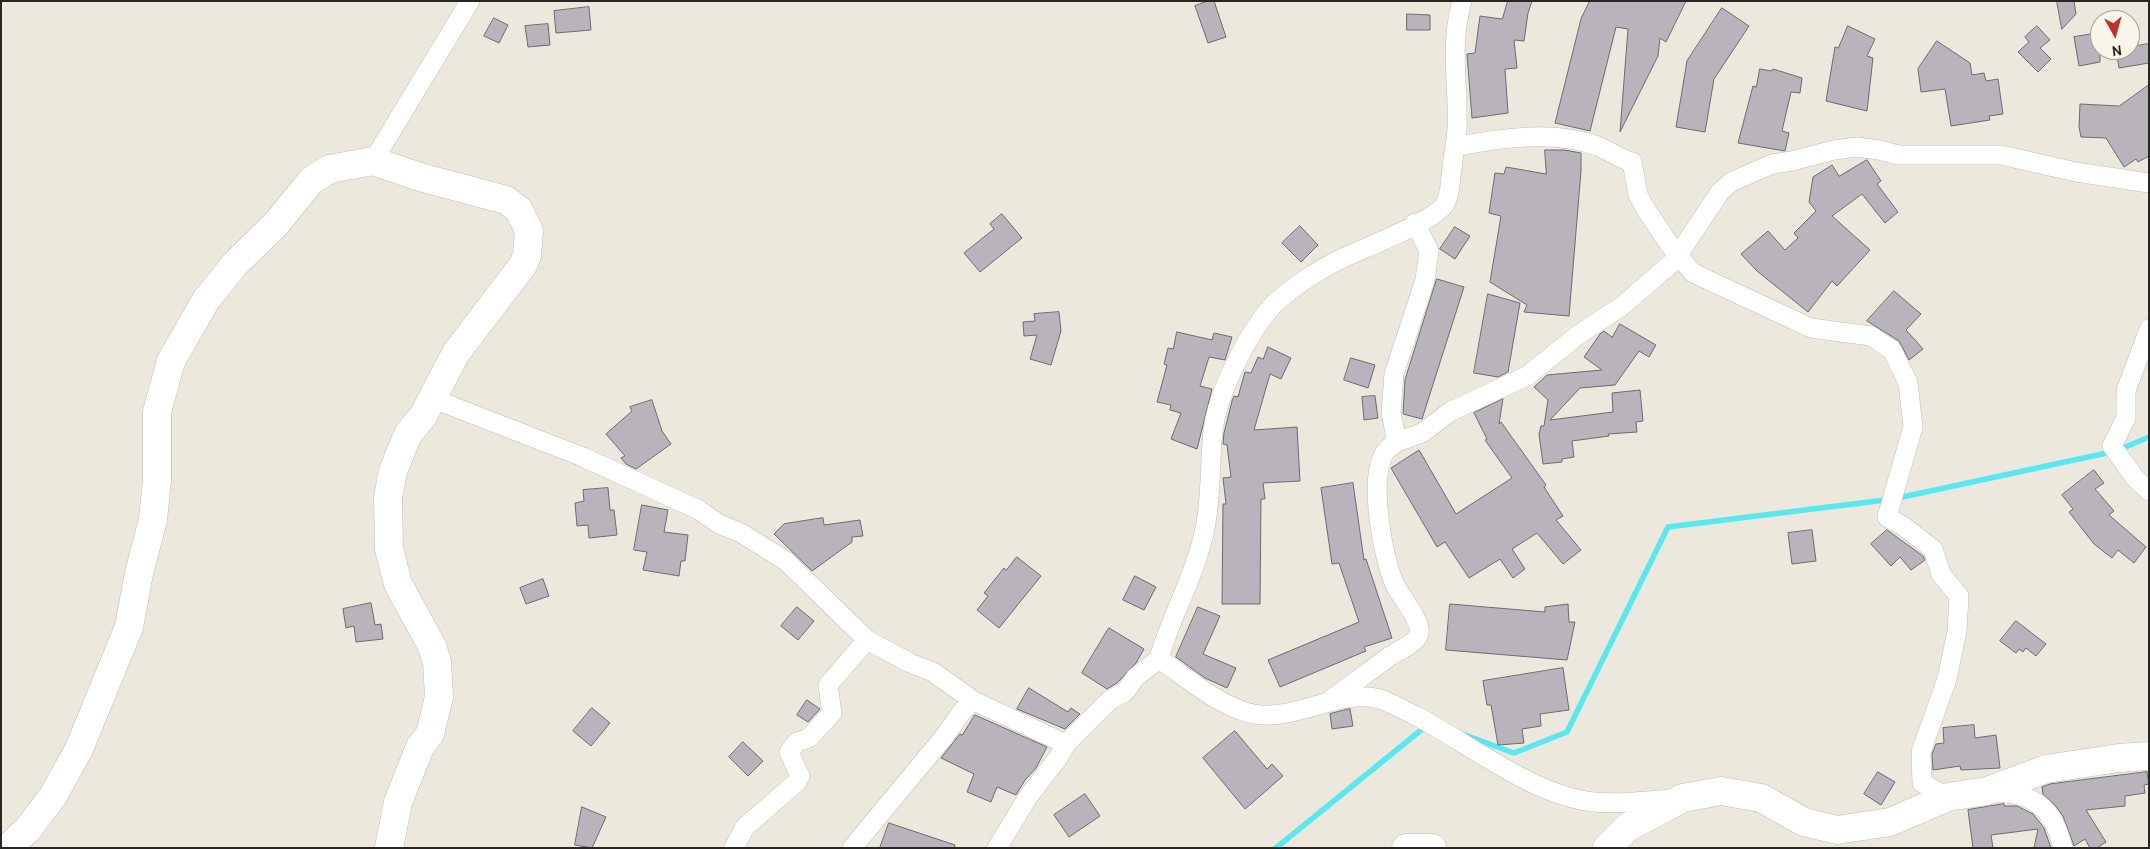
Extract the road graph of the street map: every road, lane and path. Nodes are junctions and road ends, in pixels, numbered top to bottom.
1 (470, 1) edge
2 (1462, 1) edge
3 (1454, 147) junction
4 (373, 161) junction
5 (2149, 183) edge
6 (1416, 223) junction
7 (1678, 255) junction
8 (2149, 329) edge
9 (431, 398) junction
10 (1397, 442) junction
11 (2149, 491) edge
12 (867, 640) junction
13 (1159, 659) junction
14 (974, 701) junction
15 (1326, 703) junction
16 (1066, 744) junction
17 (2149, 756) edge
18 (1987, 791) junction
19 (1948, 797) junction
20 (1682, 798) junction
21 (8, 848) edge
22 (389, 848) edge
23 (734, 848) edge
24 (852, 848) edge
25 (997, 848) edge
26 (1406, 848) edge
27 (1432, 848) edge
28 (1608, 848) edge
29 (2063, 848) edge

1 - 4 street
2 - 3 street
3 - 6 street
3 - 7 street
4 - 9 main road
4 - 21 main road
5 - 7 street
6 - 10 street
6 - 13 street
7 - 10 street
7 - 19 street
8 - 11 street
9 - 12 street
9 - 22 main road
10 - 15 street
12 - 14 street
12 - 23 street
13 - 15 street
13 - 16 street
14 - 16 street
14 - 24 street
15 - 20 street
16 - 25 street
17 - 18 main road
18 - 19 main road
18 - 29 street
19 - 20 main road
20 - 28 main road
26 - 27 main road

